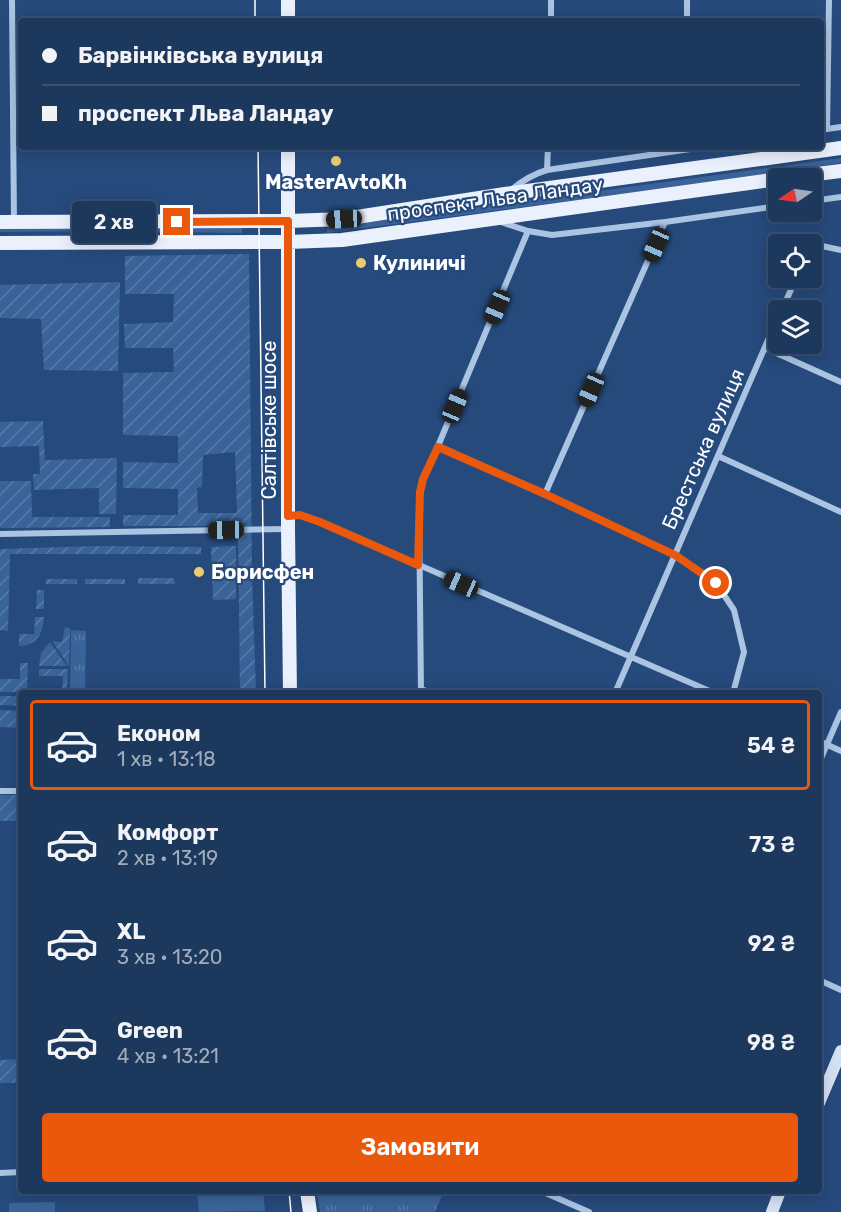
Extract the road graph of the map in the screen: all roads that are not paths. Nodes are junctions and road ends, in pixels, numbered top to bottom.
1 (12, 0) edge
2 (288, 0) edge
3 (551, 0) edge
4 (687, 0) edge
5 (829, 0) edge
6 (288, 18) edge
7 (551, 18) edge
8 (687, 18) edge
9 (13, 58) junction
10 (18, 58) edge
11 (841, 127) edge
12 (824, 129) edge
13 (841, 148) edge
14 (288, 150) edge
15 (548, 150) edge
16 (674, 150) edge
17 (547, 170) junction
18 (841, 171) edge
19 (822, 173) edge
20 (768, 180) edge
21 (505, 194) junction
22 (841, 197) edge
23 (822, 200) edge
24 (768, 207) edge
25 (494, 219) junction
26 (288, 221) junction
27 (7, 222) edge
28 (665, 222) junction
29 (528, 231) junction
30 (288, 242) junction
31 (0, 243) edge
32 (822, 246) edge
33 (841, 250) edge
34 (768, 341) edge
35 (765, 348) junction
36 (841, 382) edge
37 (438, 447) junction
38 (718, 456) junction
39 (545, 494) junction
40 (841, 512) edge
41 (288, 523) junction
42 (0, 534) edge
43 (675, 555) junction
44 (418, 565) junction
45 (631, 657) junction
46 (290, 690) edge
47 (421, 690) edge
48 (616, 690) edge
49 (707, 690) edge
50 (734, 690) edge
51 (841, 712) edge
52 (822, 743) edge
53 (826, 745) junction
54 (841, 751) edge
55 (822, 755) edge
56 (0, 791) edge
57 (18, 791) edge
58 (822, 981) edge
59 (841, 990) edge
60 (841, 1051) edge
61 (822, 1096) edge
62 (18, 1172) edge
63 (0, 1173) edge
64 (307, 1194) edge
65 (552, 1194) edge
66 (779, 1194) edge
67 (309, 1212) edge
68 (589, 1212) edge
69 (772, 1212) edge

1 - 9 street
2 - 6 main road
3 - 7 street
4 - 8 street
5 - 12 street
9 - 10 street
9 - 27 street
11 - 12 street
13 - 21 main road, проспект Льва Ландау
14 - 26 main road, Салтівське шосе
15 - 17 street
16 - 17 street
17 - 21 street
18 - 19 main road
20 - 25 main road, проспект Льва Ландау
21 - 26 main road, проспект Льва Ландау
22 - 23 street
24 - 28 street
25 - 29 street
25 - 30 main road, проспект Льва Ландау
26 - 27 main road, проспект Льва Ландау
26 - 30 main road, Салтівське шосе
28 - 29 street
28 - 39 street
29 - 37 street
30 - 31 main road, проспект Льва Ландау
30 - 41 main road, Салтівське шосе
32 - 33 street
34 - 35 street, Брестська вулиця
35 - 36 street
35 - 38 street, Брестська вулиця
37 - 39 street
37 - 44 street
38 - 40 street
38 - 43 street, Брестська вулиця
39 - 43 street
41 - 42 street
41 - 44 street
41 - 46 main road, Салтівське шосе
43 - 45 street, Брестська вулиця
43 - 50 street
44 - 45 street
44 - 47 street
45 - 48 street, Брестська вулиця
45 - 49 street
51 - 53 street
52 - 53 street
53 - 54 street
53 - 55 street
56 - 57 street
58 - 59 street
60 - 61 main road
62 - 63 street
64 - 67 main road
65 - 68 street
66 - 69 main road

